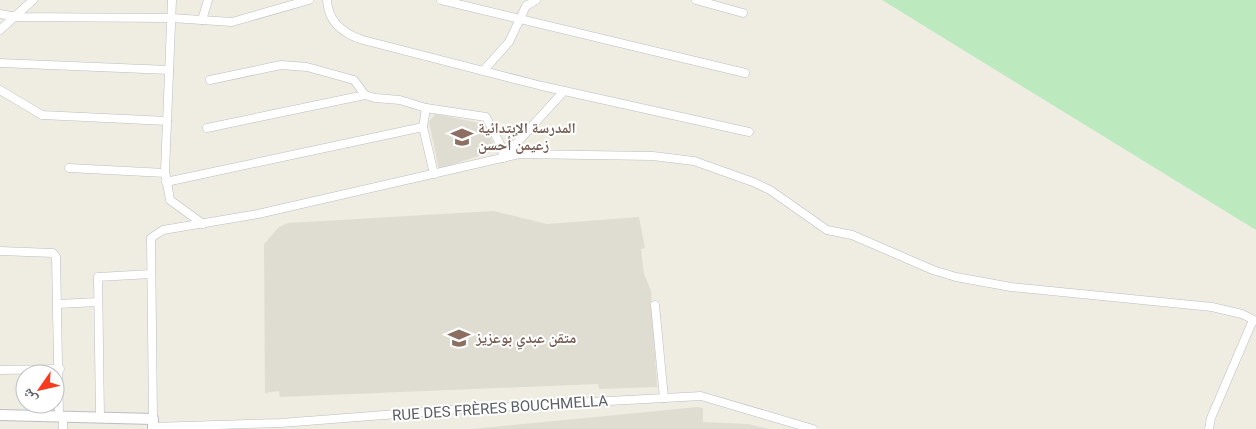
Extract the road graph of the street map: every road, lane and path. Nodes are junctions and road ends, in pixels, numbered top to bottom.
1 (33, 0) edge
2 (172, 0) edge
3 (208, 0) edge
4 (309, 0) edge
5 (327, 0) edge
6 (441, 0) edge
7 (536, 0) edge
8 (696, 0) edge
9 (743, 13) dead end
10 (0, 14) edge
11 (17, 17) junction
12 (171, 18) junction
13 (202, 20) junction
14 (518, 20) junction
15 (0, 30) edge
16 (0, 63) edge
17 (169, 70) junction
18 (484, 71) junction
19 (745, 73) dead end
20 (210, 80) dead end
21 (0, 90) edge
22 (564, 91) junction
23 (365, 94) junction
24 (426, 108) junction
25 (167, 121) junction
26 (423, 127) junction
27 (207, 128) dead end
28 (749, 132) dead end
29 (503, 158) junction
30 (69, 168) dead end
31 (165, 173) junction
32 (434, 174) junction
33 (166, 182) junction
34 (203, 224) junction
35 (0, 251) edge
36 (150, 274) junction
37 (98, 302) junction
38 (58, 304) junction
39 (654, 305) dead end
40 (1255, 320) edge
41 (60, 364) edge
42 (0, 370) edge
43 (15, 370) edge
44 (664, 398) junction
45 (0, 415) edge
46 (61, 416) junction
47 (100, 417) junction
48 (153, 425) edge
49 (64, 429) edge
50 (813, 429) edge
51 (1209, 429) edge

1 - 11 street
2 - 12 street
3 - 13 street
4 - 13 street
5 - 18 street
6 - 14 street
7 - 14 street
8 - 9 street
10 - 11 street
11 - 12 street
11 - 15 street
12 - 13 street
12 - 17 street
14 - 18 street
14 - 19 street
16 - 17 street
17 - 25 street
18 - 22 street
20 - 23 street
21 - 25 street
22 - 28 street
22 - 29 street
23 - 24 street
23 - 27 street
24 - 26 street
24 - 29 street
25 - 31 street
26 - 32 street
26 - 33 street
29 - 32 street
29 - 40 street
30 - 31 street
31 - 33 street
32 - 34 street
33 - 34 street
34 - 36 street
35 - 38 street
36 - 37 street
36 - 48 street
37 - 38 street
37 - 47 street
38 - 41 street
39 - 44 street
40 - 51 street
42 - 43 street
44 - 48 street, RUE DES FRÈRES BOUCHMELLA
44 - 50 street, RUE DES FRÈRES BOUCHMELLA
45 - 46 main road
46 - 47 main road
46 - 49 street
47 - 48 main road

